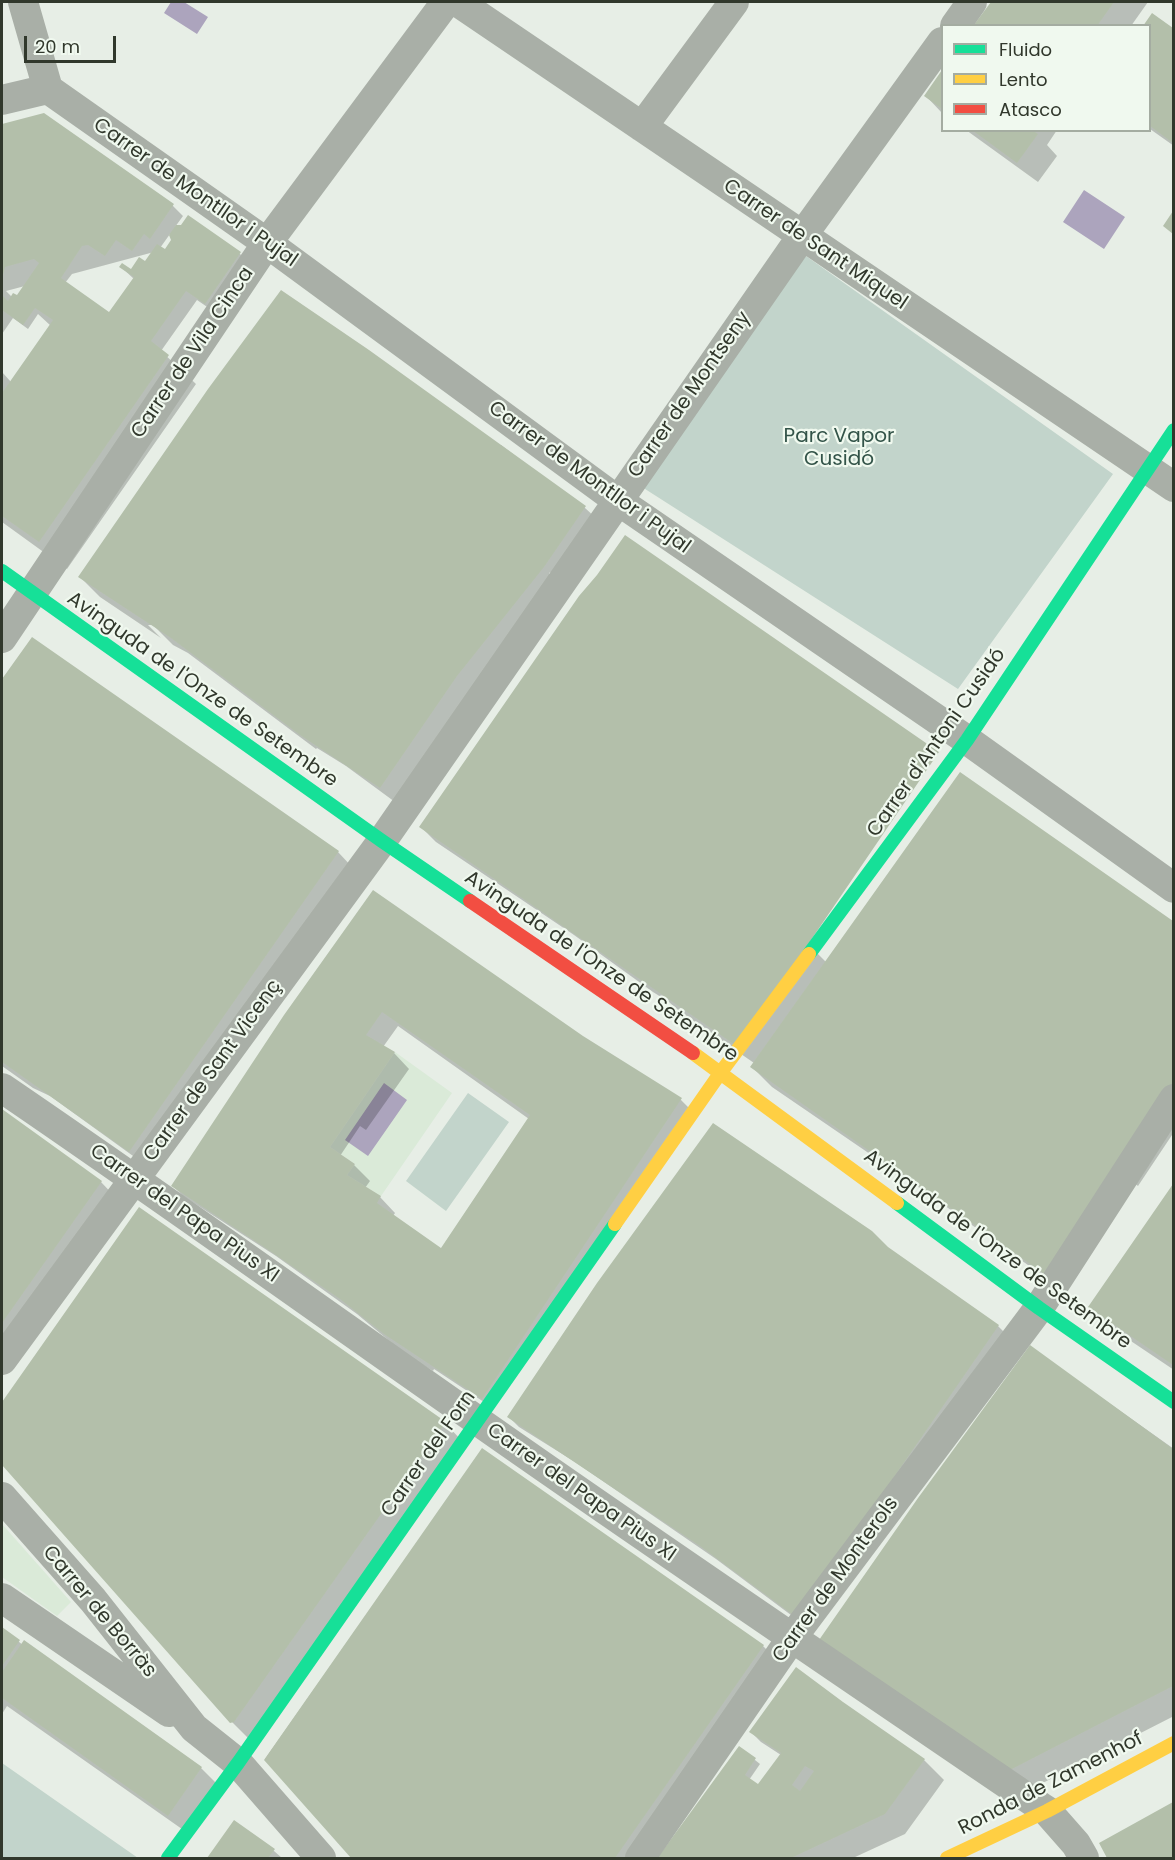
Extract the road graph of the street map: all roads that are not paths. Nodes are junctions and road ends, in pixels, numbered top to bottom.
1 (23, 2) edge
2 (446, 2) edge
3 (458, 2) edge
4 (734, 2) edge
5 (972, 2) edge
6 (956, 24) edge
7 (941, 43) edge
8 (48, 89) junction
9 (2, 100) edge
10 (642, 127) junction
11 (802, 236) junction
12 (267, 243) junction
13 (1173, 430) edge
14 (1147, 468) junction
15 (1173, 487) edge
16 (617, 500) junction
17 (2, 571) edge
18 (32, 593) junction
19 (2, 638) edge
20 (967, 740) junction
21 (382, 841) junction
22 (1173, 888) edge
23 (721, 1072) junction
24 (2, 1088) edge
25 (1173, 1099) edge
26 (134, 1178) junction
27 (1039, 1308) junction
28 (2, 1360) edge
29 (1173, 1402) edge
30 (476, 1420) junction
31 (2, 1497) edge
32 (2, 1598) edge
33 (791, 1639) junction
34 (194, 1728) junction
35 (1173, 1743) edge
36 (238, 1763) junction
37 (1047, 1811) junction
38 (168, 1858) edge
39 (321, 1858) edge
40 (640, 1858) edge
41 (947, 1858) edge
42 (1084, 1858) edge

1 - 8 street
2 - 12 street, Carrer de Vila Cinca
3 - 10 street, Carrer de Sant Miquel
4 - 10 street
5 - 6 street
7 - 11 street, Carrer de Montseny
8 - 9 street
8 - 12 street, Carrer de Montllor i Pujal
10 - 11 street, Carrer de Sant Miquel
11 - 14 street, Carrer de Sant Miquel
11 - 16 street, Carrer de Montseny
12 - 16 street, Carrer de Montllor i Pujal
12 - 18 street, Carrer de Vila Cinca
13 - 14 street, Carrer d'Antoni Cusidó
14 - 15 street, Carrer de Sant Miquel
14 - 20 street, Carrer d'Antoni Cusidó
16 - 20 street, Carrer de Montllor i Pujal
16 - 21 street, Carrer de Montseny
17 - 18 street, Avinguda de l'Onze de Setembre
18 - 19 street, Carrer de Vila Cinca
18 - 21 street, Avinguda de l'Onze de Setembre
20 - 22 street, Carrer de Montllor i Pujal
20 - 23 street, Carrer d'Antoni Cusidó
21 - 23 street, Avinguda de l'Onze de Setembre
21 - 26 street, Carrer de Sant Vicenç
23 - 27 street, Avinguda de l'Onze de Setembre
23 - 30 street, Carrer del Forn
24 - 26 street, Carrer del Papa Pius XI
25 - 27 street, Carrer de Monterols
26 - 28 street, Carrer de Sant Vicenç
26 - 30 street, Carrer del Papa Pius XI
27 - 29 street, Avinguda de l'Onze de Setembre
27 - 33 street, Carrer de Monterols
30 - 33 street, Carrer del Papa Pius XI
30 - 36 street, Carrer del Forn
31 - 34 street, Carrer de Borràs
32 - 34 street, Carrer de Borràs
33 - 37 street, Carrer del Papa Pius XI
33 - 40 street, Carrer de Monterols
34 - 36 street, Carrer de Borràs
35 - 37 street, Ronda de Zamenhof
36 - 38 street, Carrer del Forn
36 - 39 street, Carrer de Borràs
37 - 41 street, Ronda de Zamenhof
37 - 42 street, Carrer del Papa Pius XI

